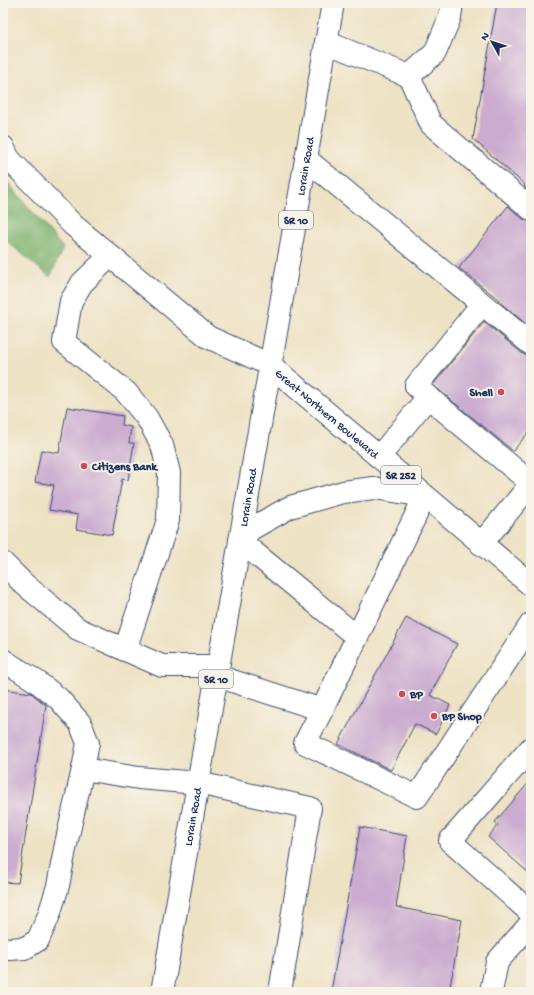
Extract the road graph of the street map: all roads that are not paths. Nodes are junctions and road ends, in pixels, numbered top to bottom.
1 (333, 3) edge
2 (452, 3) edge
3 (326, 42) junction
4 (409, 76) junction
5 (3, 147) edge
6 (306, 159) junction
7 (531, 209) edge
8 (110, 256) junction
9 (482, 304) junction
10 (531, 344) edge
11 (270, 365) junction
12 (428, 397) junction
13 (379, 457) junction
14 (531, 484) edge
15 (425, 496) junction
16 (240, 541) junction
17 (481, 544) junction
18 (3, 563) edge
19 (531, 585) edge
20 (531, 624) edge
21 (357, 637) junction
22 (125, 650) junction
23 (3, 660) edge
24 (218, 671) junction
25 (322, 710) junction
26 (531, 748) edge
27 (83, 769) junction
28 (198, 783) junction
29 (531, 913) edge
30 (531, 923) edge
31 (3, 948) edge
32 (162, 992) edge
33 (280, 992) edge
34 (491, 992) edge

1 - 3 main road, Lorain Road / SR 10
2 - 4 main road
3 - 4 main road
3 - 6 main road, Lorain Road / SR 10
4 - 7 main road
5 - 8 main road, Great Northern Boulevard
6 - 9 main road
6 - 11 main road, Lorain Road / SR 10
8 - 11 main road, Great Northern Boulevard
8 - 22 main road
9 - 10 main road
9 - 12 main road
11 - 13 main road, Great Northern Boulevard / SR 252
11 - 16 main road, Lorain Road / SR 10
12 - 13 main road
12 - 14 main road
13 - 15 main road, Great Northern Boulevard / SR 252
14 - 17 main road
15 - 16 main road
15 - 17 main road, Great Northern Boulevard / SR 252
15 - 21 main road
16 - 21 main road
16 - 24 main road, Lorain Road / SR 10
17 - 19 main road, Great Northern Boulevard / SR 252
18 - 22 main road
20 - 25 main road
21 - 25 main road
22 - 24 main road
23 - 27 main road
24 - 25 main road
24 - 28 main road, Lorain Road / SR 10
26 - 29 main road
27 - 28 main road
27 - 31 main road
28 - 32 main road, Lorain Road / SR 10
28 - 33 main road
30 - 34 main road

